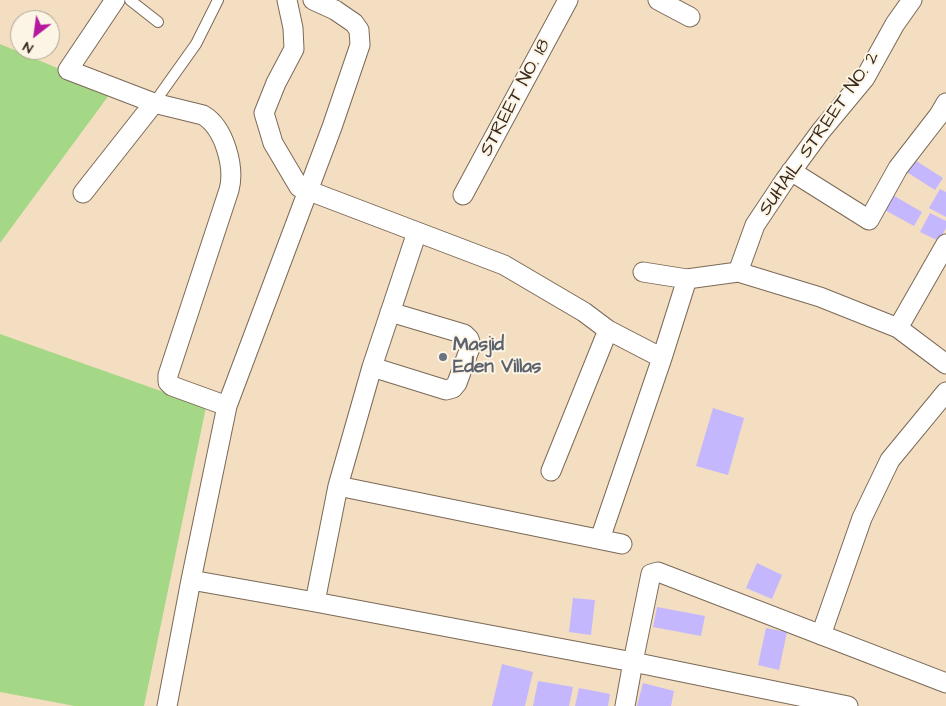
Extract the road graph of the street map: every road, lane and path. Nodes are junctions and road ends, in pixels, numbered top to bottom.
1 (115, 0) edge
2 (130, 0) edge
3 (218, 0) edge
4 (287, 0) edge
5 (313, 0) edge
6 (568, 0) edge
7 (658, 0) edge
8 (912, 0) edge
9 (690, 17) dead end
10 (158, 22) dead end
11 (154, 103) junction
12 (946, 103) edge
13 (791, 172) junction
14 (308, 191) junction
15 (83, 193) dead end
16 (463, 195) dead end
17 (417, 232) junction
18 (946, 244) edge
19 (643, 272) dead end
20 (738, 272) junction
21 (687, 279) junction
22 (390, 312) junction
23 (898, 328) junction
24 (608, 330) junction
25 (662, 358) junction
26 (946, 364) edge
27 (372, 367) junction
28 (946, 392) edge
29 (227, 406) junction
30 (550, 471) dead end
31 (338, 486) junction
32 (600, 539) junction
33 (622, 544) dead end
34 (191, 580) junction
35 (315, 602) junction
36 (821, 635) junction
37 (633, 662) junction
38 (946, 683) edge
39 (167, 706) edge
40 (624, 706) edge
41 (848, 706) edge

1 - 11 street
2 - 10 lane
3 - 11 lane
4 - 14 street
5 - 14 street
6 - 16 street, STREET NO. 18
7 - 9 street
8 - 13 street, SUHAIL STREET NO. 2
11 - 15 street
11 - 29 street
12 - 13 street
13 - 20 street, SUHAIL STREET NO. 2
14 - 17 street
14 - 29 street
17 - 22 street
17 - 24 street
18 - 23 street
19 - 21 street
20 - 21 street
20 - 23 street
21 - 25 street
22 - 27 street
22 - 27 street
23 - 26 street
24 - 25 street
24 - 30 street
25 - 32 street
27 - 31 street
28 - 36 street
29 - 34 street
31 - 32 street
31 - 35 street
32 - 33 street
34 - 35 street
34 - 39 street
35 - 37 street
36 - 37 street
36 - 38 street
37 - 40 street
37 - 41 street

